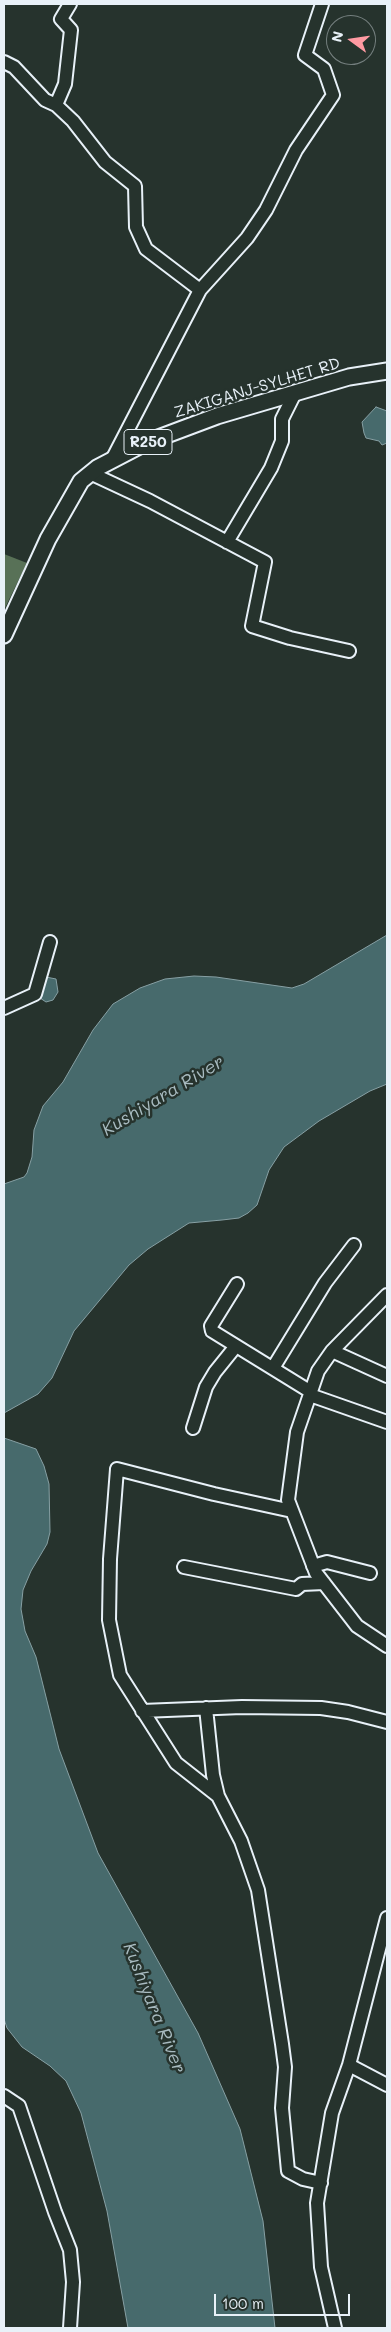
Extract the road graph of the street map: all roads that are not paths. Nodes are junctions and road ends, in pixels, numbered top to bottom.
1 (70, 4) edge
2 (322, 4) edge
3 (4, 62) edge
4 (56, 104) junction
5 (200, 290) junction
6 (387, 371) edge
7 (295, 393) junction
8 (113, 458) junction
9 (90, 473) junction
10 (227, 542) junction
11 (4, 635) edge
12 (349, 651) dead end
13 (50, 942) dead end
14 (4, 1008) edge
15 (354, 1245) dead end
16 (237, 1284) dead end
17 (387, 1295) edge
18 (236, 1346) junction
19 (332, 1352) junction
20 (273, 1368) junction
21 (387, 1376) edge
22 (310, 1393) junction
23 (387, 1422) edge
24 (193, 1428) dead end
25 (292, 1511) junction
26 (313, 1566) junction
27 (184, 1567) dead end
28 (370, 1573) dead end
29 (324, 1583) junction
30 (387, 1646) edge
31 (206, 1708) junction
32 (142, 1711) junction
33 (387, 1722) edge
34 (218, 1796) junction
35 (387, 1918) edge
36 (349, 2065) junction
37 (387, 2085) edge
38 (4, 2096) edge
39 (321, 2183) junction
40 (70, 2328) edge
41 (335, 2328) edge

1 - 4 street
2 - 5 street
3 - 4 street
4 - 5 street
5 - 8 street
6 - 7 main road, ZAKIGANJ-SYLHET RD / R250
7 - 8 main road, ZAKIGANJ-SYLHET RD / R250
7 - 10 street
8 - 9 main road, ZAKIGANJ-SYLHET RD / R250
9 - 10 street
9 - 11 main road, ZAKIGANJ-SYLHET RD / R250
10 - 12 street
13 - 14 street
15 - 20 street
16 - 18 street
17 - 19 street
18 - 20 street
18 - 24 street
19 - 21 street
19 - 22 street
20 - 22 street
22 - 23 street
22 - 25 street
25 - 26 street
25 - 32 street
26 - 28 street
26 - 29 street
27 - 29 street
29 - 30 street
31 - 32 street
31 - 33 street
31 - 34 street
32 - 34 street
34 - 39 street
35 - 36 street
36 - 37 street
36 - 39 street
38 - 40 street
39 - 41 street

